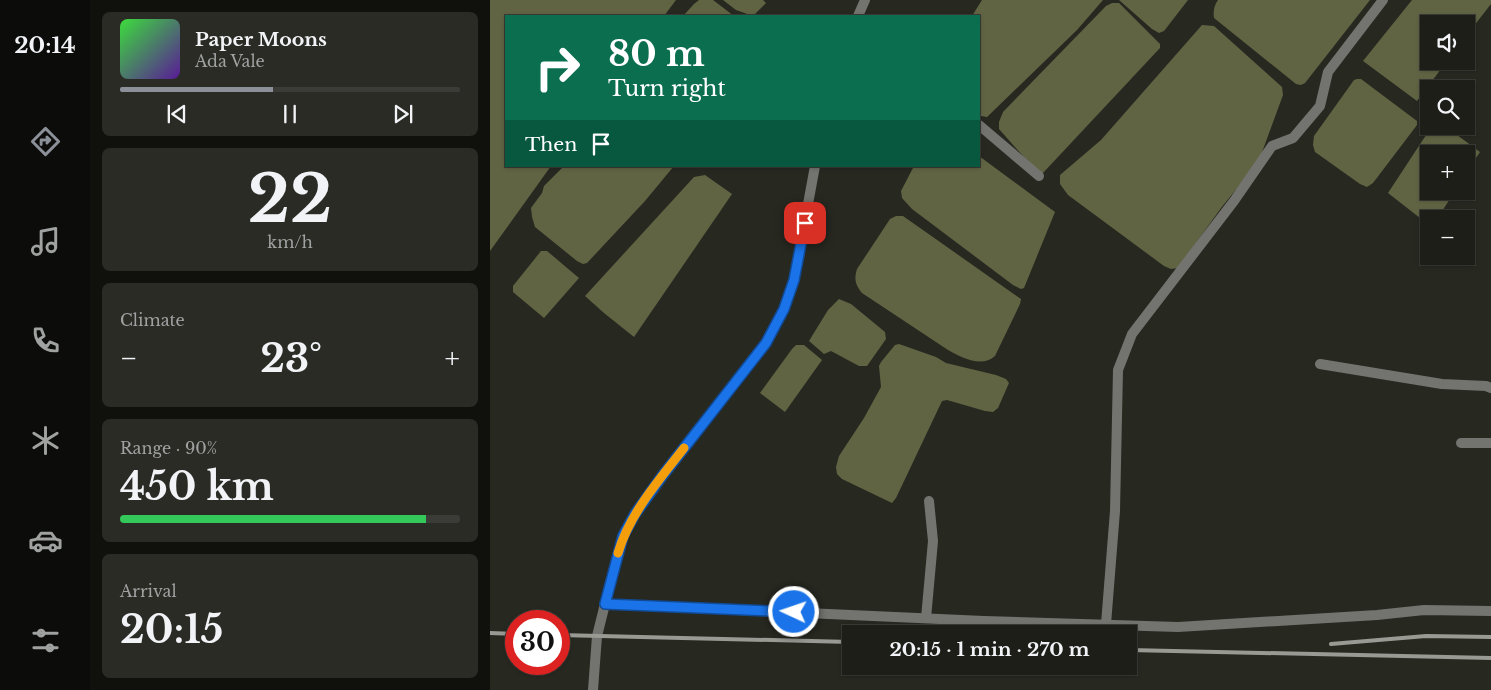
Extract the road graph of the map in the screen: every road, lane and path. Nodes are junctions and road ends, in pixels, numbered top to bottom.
1 (865, 0) edge
2 (1383, 0) edge
3 (858, 15) edge
4 (980, 126) edge
5 (815, 167) edge
6 (1040, 176) dead end
7 (1320, 364) dead end
8 (1491, 388) edge
9 (1461, 443) dead end
10 (1491, 444) edge
11 (929, 501) dead end
12 (605, 604) junction
13 (1491, 611) edge
14 (926, 618) junction
15 (1106, 624) junction
16 (593, 690) edge

1 - 3 street
2 - 15 street
4 - 6 street
5 - 12 street
7 - 8 street
9 - 10 street
11 - 14 street
12 - 14 street
12 - 16 street
13 - 15 street
14 - 15 street

